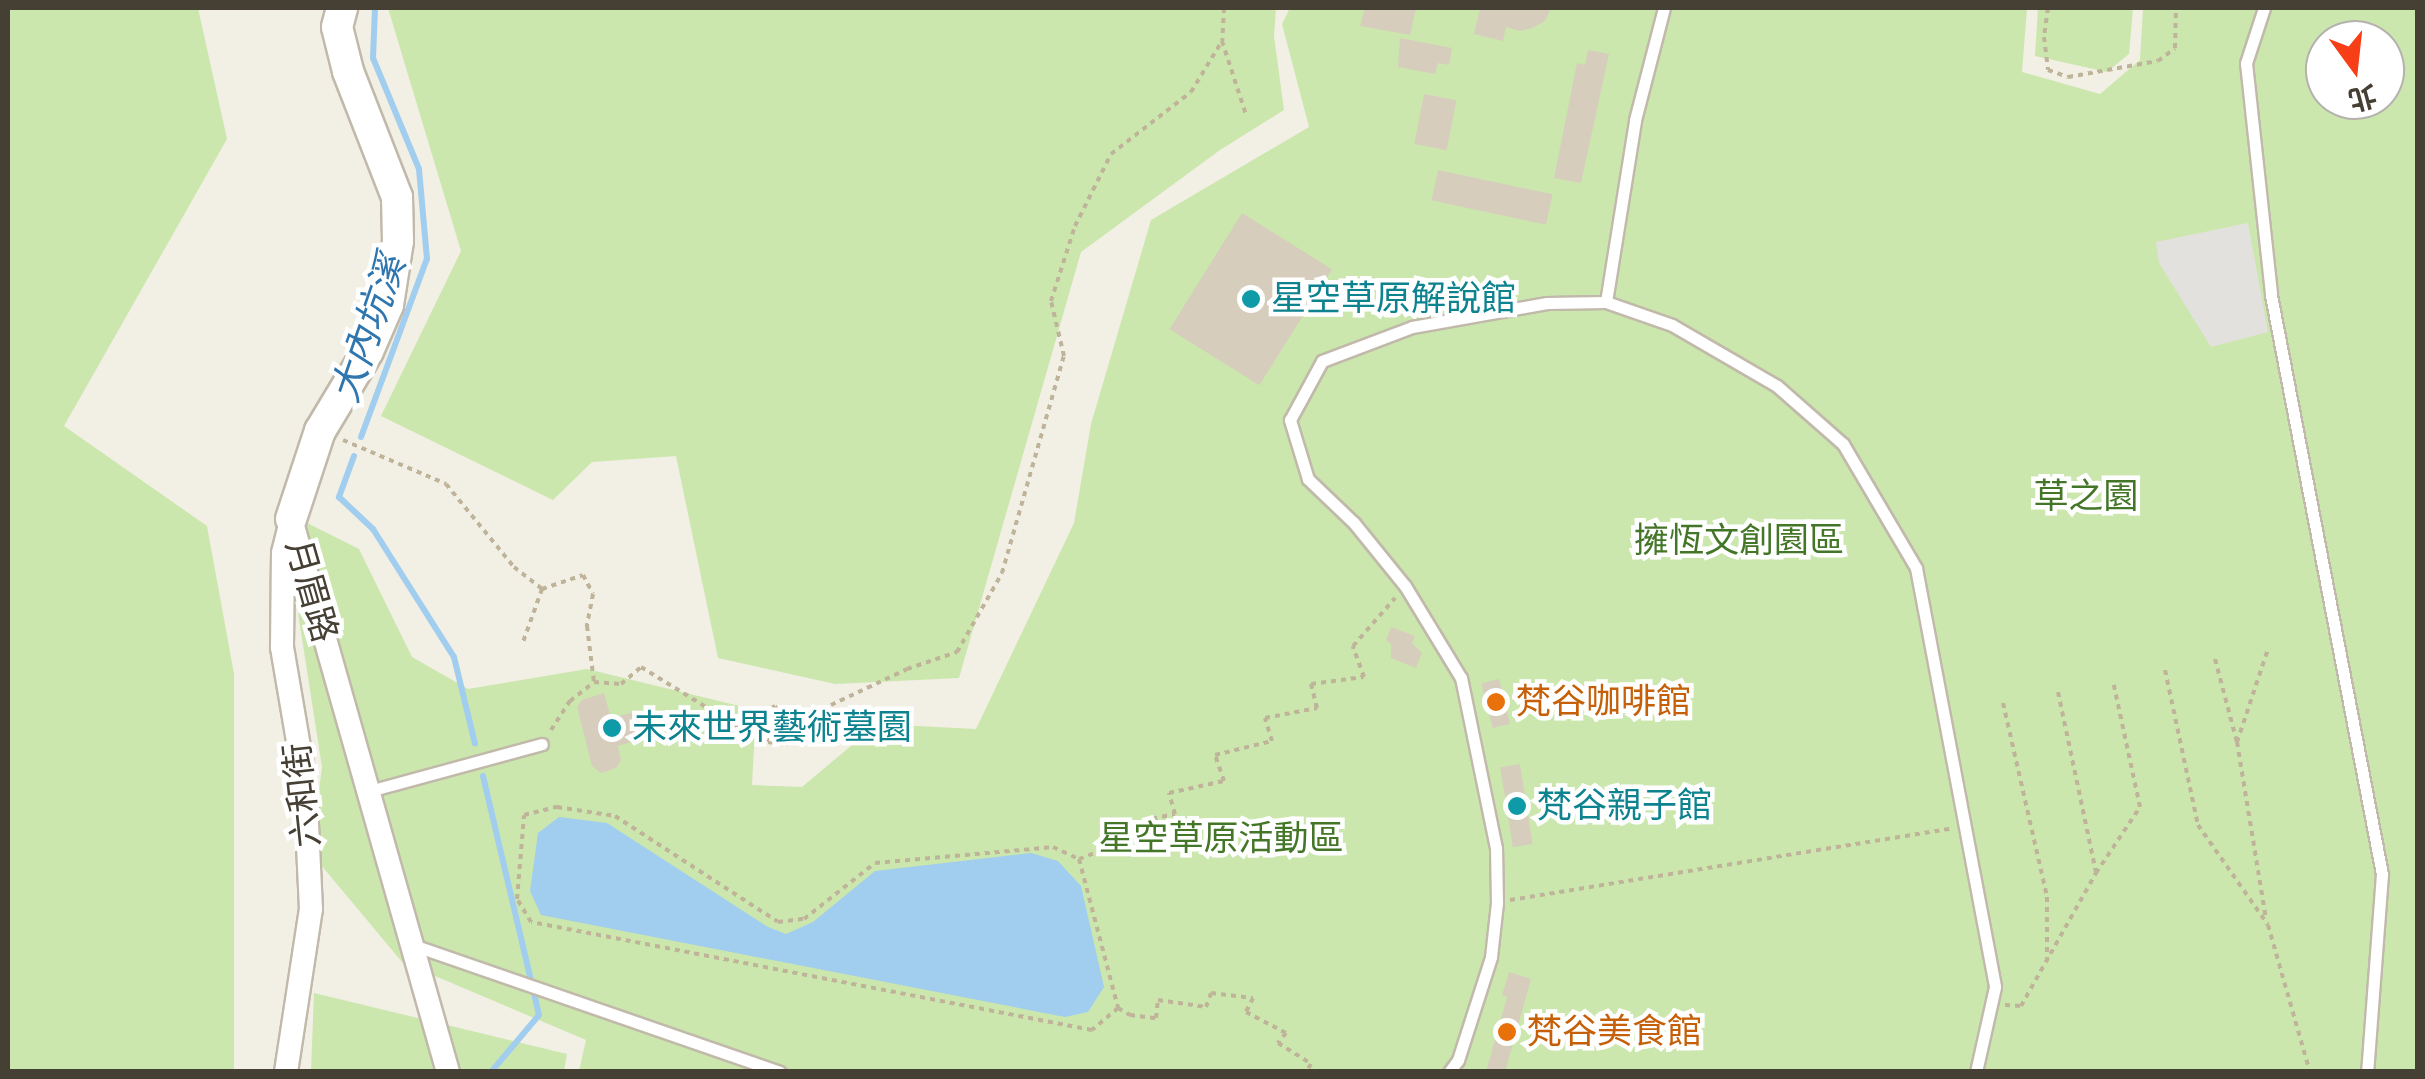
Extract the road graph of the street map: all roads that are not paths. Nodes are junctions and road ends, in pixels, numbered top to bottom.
1 (342, 8) edge
2 (1664, 8) edge
3 (2264, 8) edge
4 (1606, 302) junction
5 (291, 519) junction
6 (542, 744) road end
7 (369, 791) junction
8 (413, 945) junction
9 (286, 1072) edge
10 (448, 1072) edge
11 (780, 1072) edge
12 (1449, 1072) edge
13 (1976, 1072) edge
14 (2367, 1072) edge

1 - 5 street, 月眉路
2 - 4 lane
3 - 14 lane
4 - 12 lane
4 - 13 lane
5 - 7 street, 月眉路
5 - 9 street, 六和街
6 - 7 lane
7 - 8 street, 月眉路
8 - 10 street, 月眉路
8 - 11 lane

